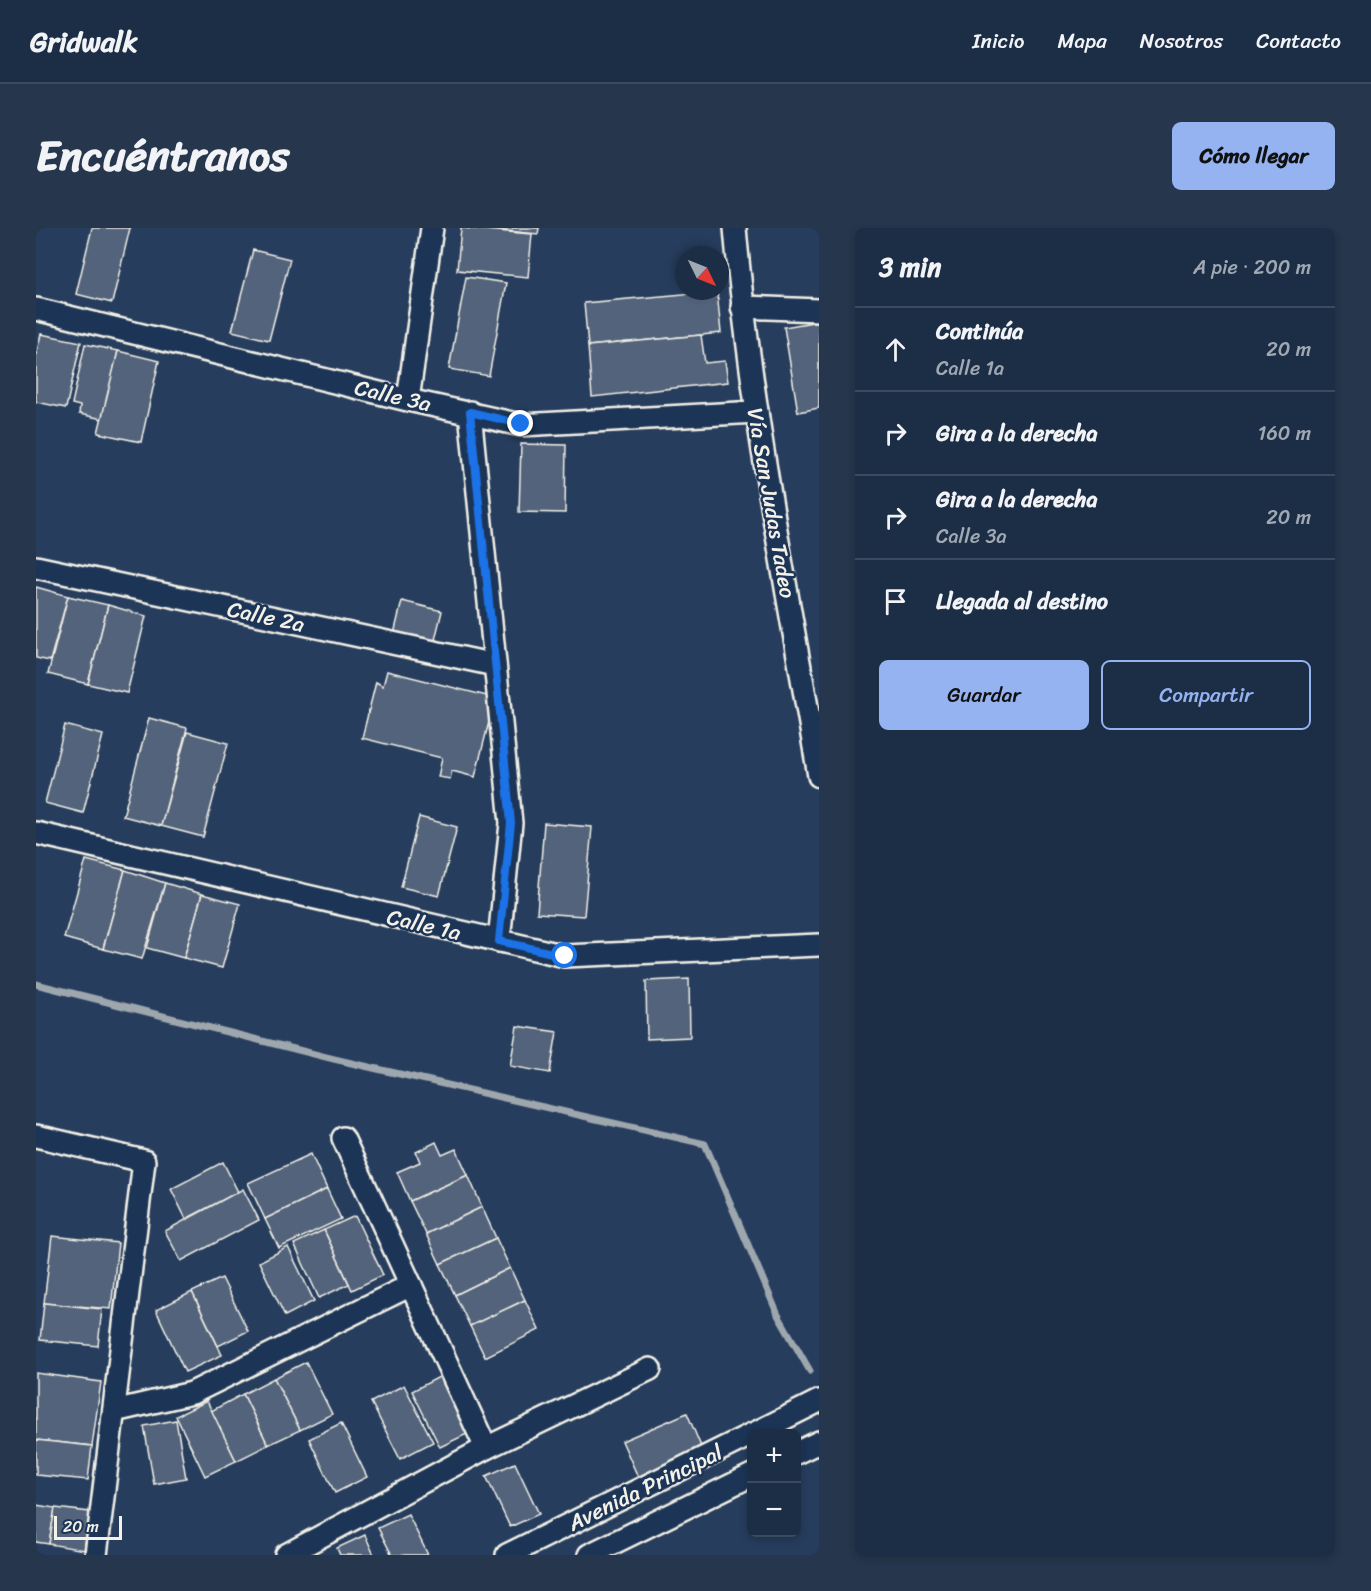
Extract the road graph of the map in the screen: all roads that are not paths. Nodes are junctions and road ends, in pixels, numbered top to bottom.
1 (432, 228) edge
2 (735, 228) edge
3 (742, 307) junction
4 (36, 309) edge
5 (819, 310) edge
6 (408, 400) junction
7 (470, 412) junction
8 (757, 412) junction
9 (36, 567) edge
10 (495, 665) junction
11 (819, 776) edge
12 (36, 833) edge
13 (499, 941) junction
14 (819, 945) edge
15 (36, 1136) edge
16 (343, 1138) dead end
17 (411, 1285) junction
18 (650, 1369) dead end
19 (819, 1401) edge
20 (114, 1411) junction
21 (762, 1429) edge
22 (747, 1436) edge
23 (819, 1442) edge
24 (486, 1448) junction
25 (801, 1451) edge
26 (747, 1478) edge
27 (96, 1555) edge
28 (286, 1555) edge
29 (507, 1555) edge
30 (589, 1555) edge

1 - 6 street
2 - 3 street, Vía San Judas Tadeo
3 - 5 street
3 - 8 street, Vía San Judas Tadeo
4 - 6 street, Calle 3a
6 - 7 street, Calle 3a
7 - 8 street, Calle 3a
7 - 10 street
8 - 11 street, Vía San Judas Tadeo
9 - 10 street, Calle 2a
10 - 13 street
12 - 13 street, Calle 1a
13 - 14 street, Calle 1a
15 - 20 street
16 - 17 street
17 - 20 street
17 - 24 street
18 - 24 street
19 - 21 street, Avenida Principal
20 - 27 street
22 - 29 street, Avenida Principal
23 - 25 street
24 - 28 street
26 - 30 street, Avenida Principal

